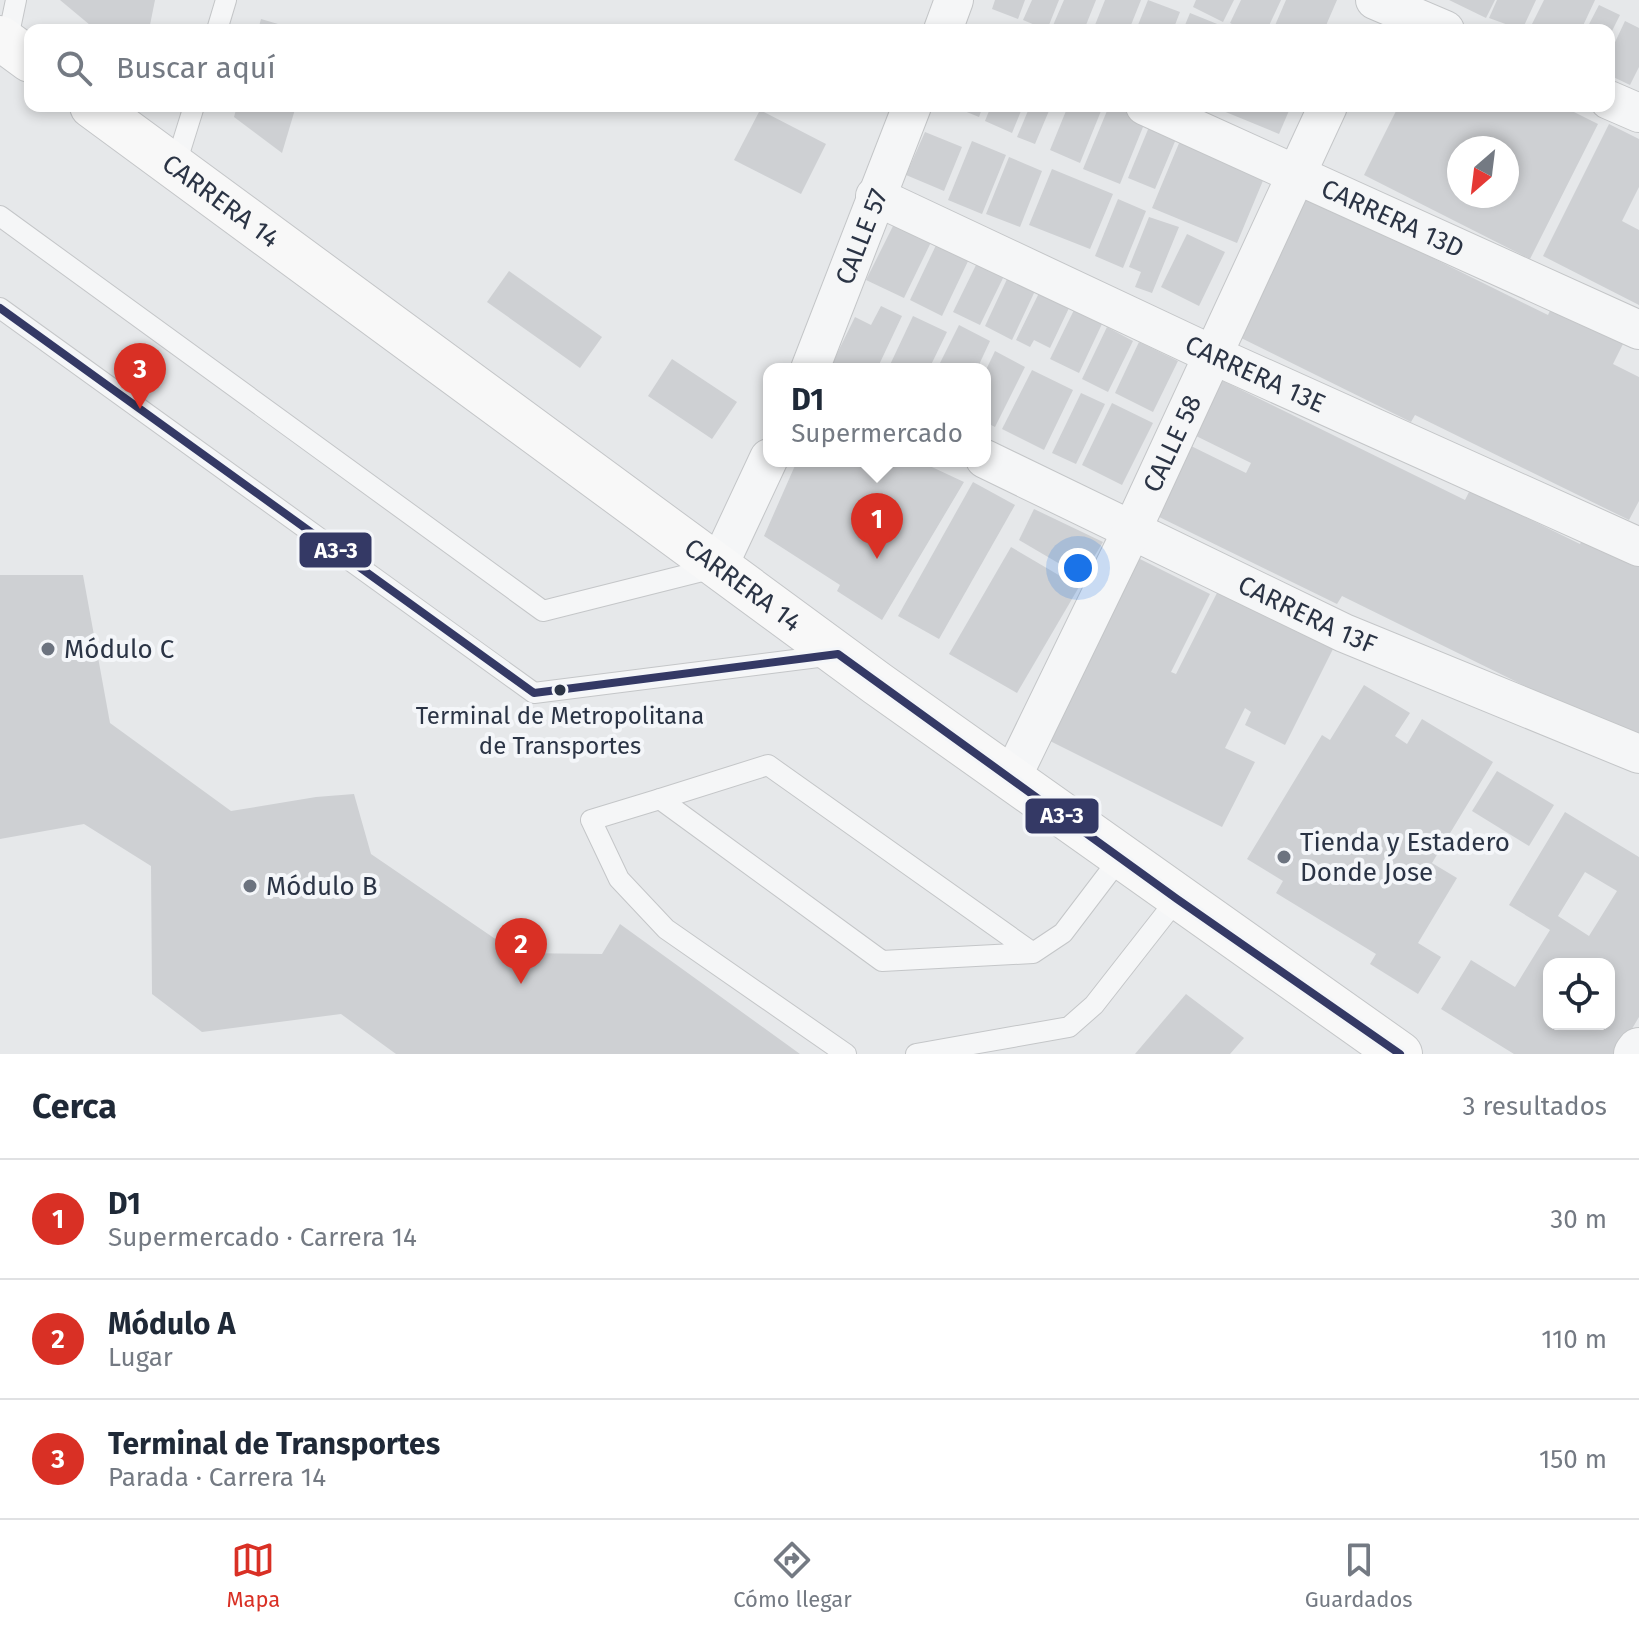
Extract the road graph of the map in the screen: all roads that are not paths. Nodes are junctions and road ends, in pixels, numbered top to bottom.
1 (16, 0) edge
2 (226, 0) edge
3 (1375, 8) edge
4 (219, 24) edge
5 (1426, 24) edge
6 (12, 47) edge
7 (1615, 103) edge
8 (100, 112) edge
9 (192, 112) edge
10 (910, 112) edge
11 (1158, 112) edge
12 (1325, 112) edge
13 (1639, 113) edge
14 (175, 167) junction
15 (1295, 173) junction
16 (875, 196) junction
17 (0, 216) edge
18 (0, 308) edge
19 (1639, 330) edge
20 (1213, 355) junction
21 (812, 363) edge
22 (991, 462) edge
23 (765, 467) edge
24 (1131, 532) junction
25 (1639, 547) edge
26 (718, 567) junction
27 (838, 654) junction
28 (1639, 754) edge
29 (1012, 777) junction
30 (660, 799) junction
31 (1120, 858) junction
32 (1177, 899) junction
33 (1033, 953) junction
34 (846, 1054) edge
35 (916, 1054) edge
36 (1400, 1054) edge

1 - 6 lane
2 - 4 lane
3 - 5 street
7 - 13 street
8 - 14 main road, CARRERA 14
9 - 14 lane
10 - 16 street, CALLE 57
11 - 15 street, CARRERA 13D
12 - 15 street, CALLE 58
14 - 26 main road, CARRERA 14
15 - 19 street, CARRERA 13D
15 - 20 street, CALLE 58
16 - 20 street, CARRERA 13E
16 - 21 street, CALLE 57
17 - 26 lane
18 - 27 lane
20 - 24 street, CALLE 58
20 - 25 street, CARRERA 13E
22 - 24 street, CARRERA 13F
23 - 26 street
24 - 28 street, CARRERA 13F
24 - 29 street, CALLE 58
26 - 27 main road, CARRERA 14
27 - 29 main road, CARRERA 14
29 - 31 main road, CARRERA 14
30 - 33 lane
30 - 33 lane
30 - 34 lane
31 - 32 main road, CARRERA 14
31 - 33 lane
32 - 35 lane
32 - 36 main road, CARRERA 14

